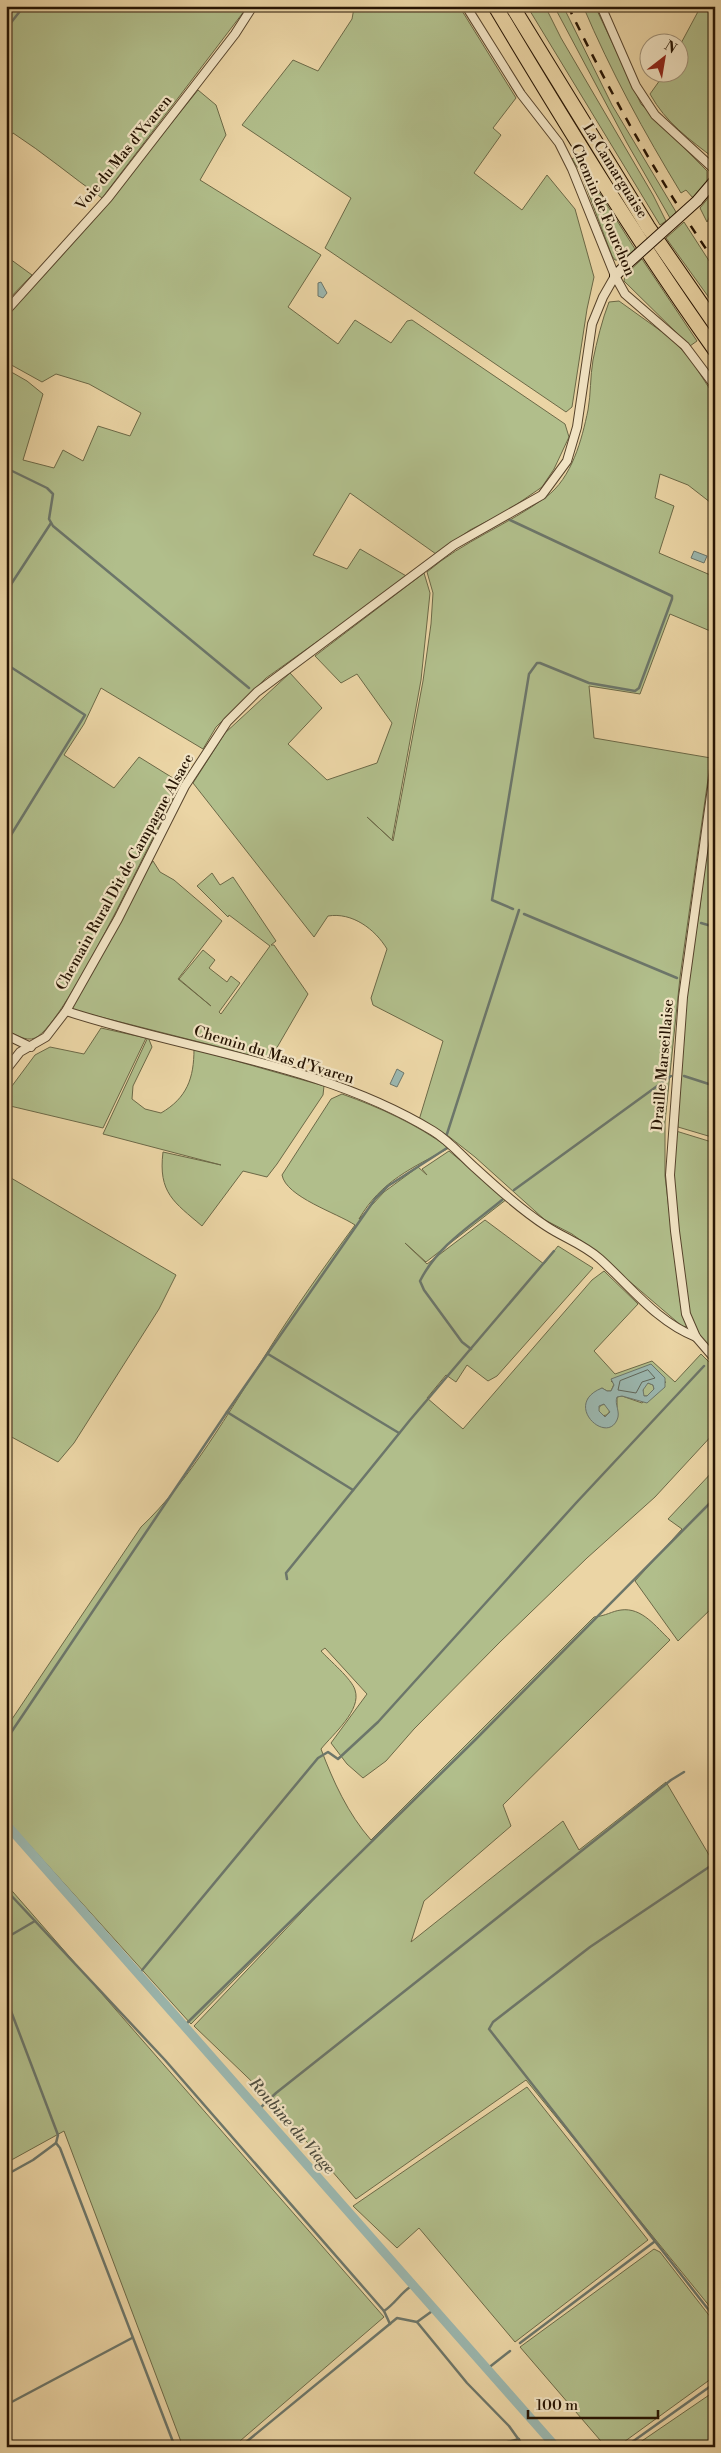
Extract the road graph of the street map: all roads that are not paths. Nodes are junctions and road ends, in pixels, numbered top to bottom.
1 (253, 6) edge
2 (466, 6) edge
3 (495, 6) edge
4 (512, 6) edge
5 (601, 6) edge
6 (715, 170) edge
7 (715, 180) edge
8 (615, 276) junction
9 (6, 311) edge
10 (715, 324) edge
11 (715, 350) edge
12 (715, 386) edge
13 (715, 766) edge
14 (66, 1010) junction
15 (6, 1035) edge
16 (31, 1047) junction
17 (6, 1070) edge
18 (696, 1337) junction
19 (715, 1359) edge

1 - 9 street, Voie du Mas d'Yvaren
2 - 8 street, Chemin de Fourchon
3 - 11 highway, La Camarguaise
4 - 10 highway, La Camarguaise
5 - 6 street
7 - 8 street, bridge
8 - 12 street, Chemin de Fourchon
8 - 14 street, Chemain Rural Dit de Campagne Alsace
13 - 18 street, Draille Marseillaise
14 - 16 street, Chemain Rural Dit de Campagne Alsace
14 - 18 street, Chemin du Mas d'Yvaren
15 - 16 street
16 - 17 street, Chemain Rural Dit de Campagne Alsace
18 - 19 street, Draille Marseillaise

